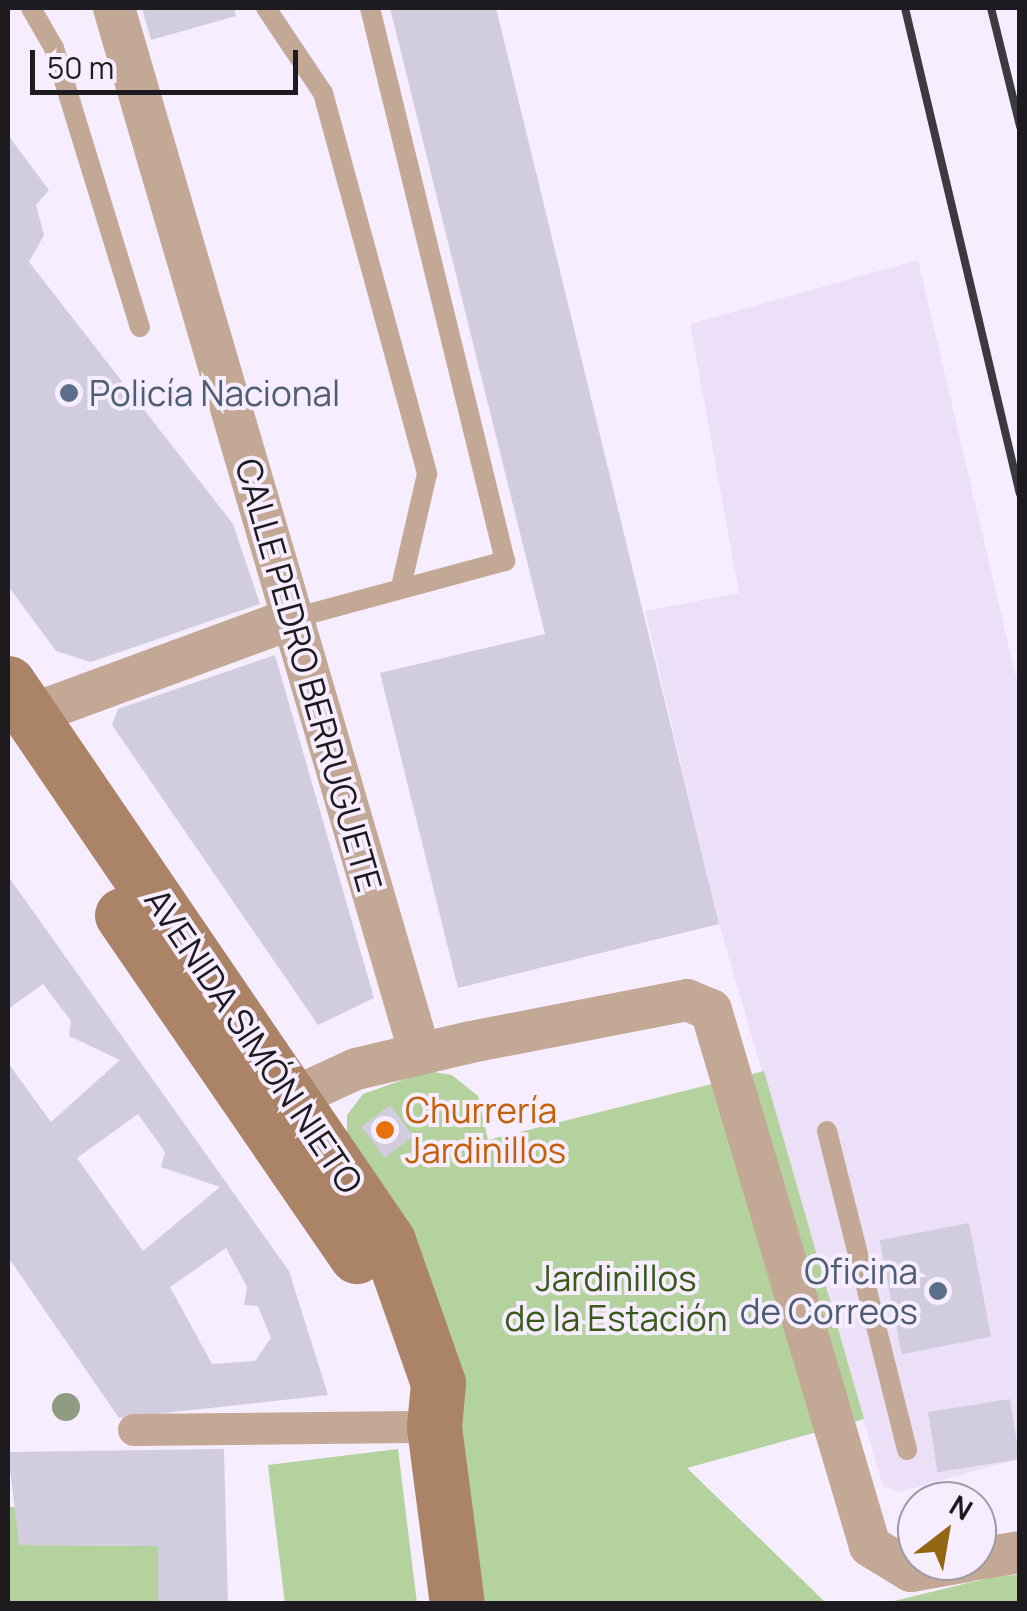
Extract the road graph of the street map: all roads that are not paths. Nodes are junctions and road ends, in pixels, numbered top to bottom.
1 (31, 8) edge
2 (114, 8) edge
3 (266, 8) edge
4 (370, 8) edge
5 (140, 326) dead end
6 (401, 586) junction
7 (294, 618) junction
8 (13, 715) edge
9 (168, 982) junction
10 (420, 1054) junction
11 (295, 1098) junction
12 (827, 1131) dead end
13 (364, 1268) junction
14 (434, 1427) junction
15 (134, 1430) dead end
16 (908, 1450) dead end
17 (897, 1562) edge
18 (457, 1604) edge

1 - 5 lane
2 - 7 street, CALLE PEDRO BERRUGUETE
3 - 6 lane
4 - 6 lane
6 - 7 lane
7 - 8 street
7 - 10 street, CALLE PEDRO BERRUGUETE
8 - 9 main road, AVENIDA SIMÓN NIETO
8 - 11 main road, AVENIDA SIMÓN NIETO
9 - 11 main road
9 - 13 main road, AVENIDA SIMÓN NIETO
10 - 11 street
10 - 17 street
11 - 13 main road
11 - 14 main road, AVENIDA SIMÓN NIETO
12 - 16 lane
13 - 14 main road, AVENIDA SIMÓN NIETO
14 - 15 street
14 - 18 main road, AVENIDA SIMÓN NIETO

